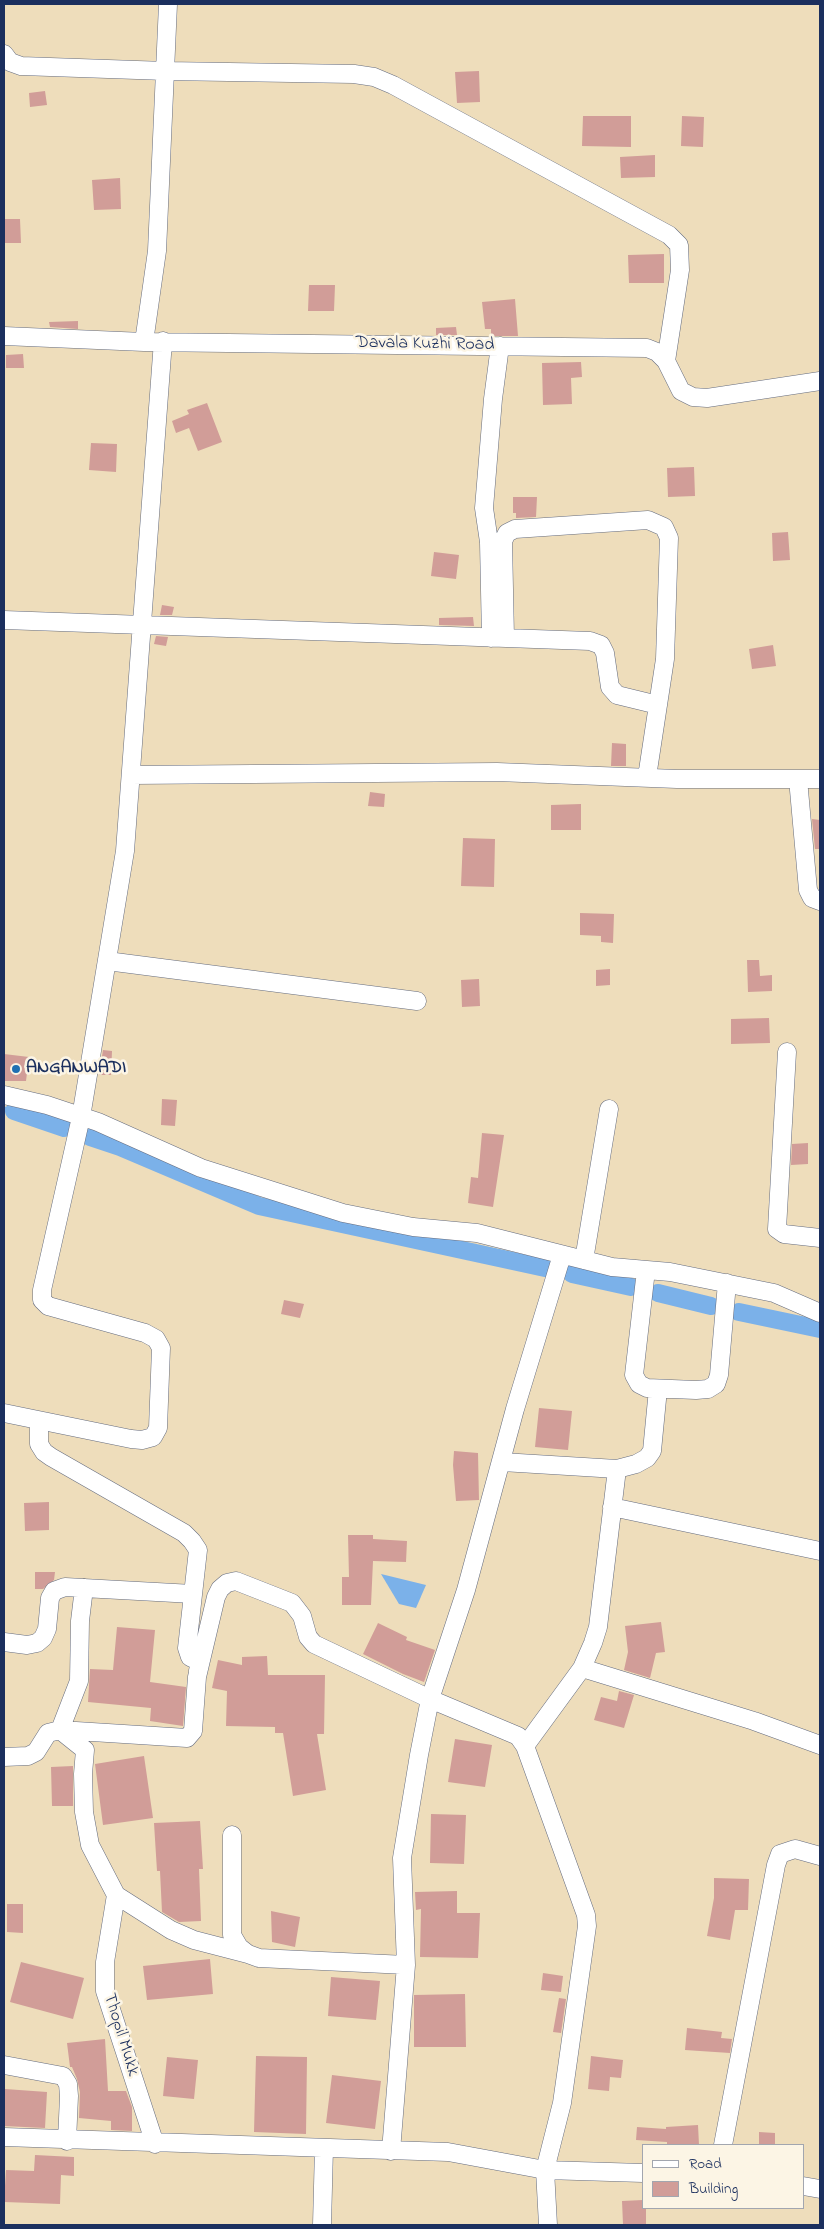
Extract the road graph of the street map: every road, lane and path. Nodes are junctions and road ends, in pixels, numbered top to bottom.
1 (168, 4) edge
2 (4, 54) edge
3 (166, 71) junction
4 (4, 336) edge
5 (163, 341) junction
6 (144, 342) junction
7 (500, 346) junction
8 (666, 361) junction
9 (820, 381) edge
10 (4, 620) edge
11 (142, 624) junction
12 (498, 638) junction
13 (658, 705) junction
14 (131, 775) junction
15 (647, 777) junction
16 (798, 779) junction
17 (820, 779) edge
18 (820, 901) edge
19 (107, 961) junction
20 (417, 1000) dead end
21 (787, 1052) dead end
22 (4, 1095) edge
23 (609, 1109) dead end
24 (81, 1117) junction
25 (820, 1238) edge
26 (562, 1255) junction
27 (584, 1260) junction
28 (646, 1270) junction
29 (727, 1283) junction
30 (820, 1313) edge
31 (658, 1389) junction
32 (4, 1413) edge
33 (39, 1421) junction
34 (502, 1462) junction
35 (617, 1469) junction
36 (612, 1507) junction
37 (820, 1551) edge
38 (84, 1588) junction
39 (193, 1594) junction
40 (4, 1642) edge
41 (582, 1668) junction
42 (197, 1677) junction
43 (430, 1699) junction
44 (60, 1730) junction
45 (820, 1745) edge
46 (525, 1746) junction
47 (4, 1756) edge
48 (232, 1834) dead end
49 (820, 1856) edge
50 (116, 1895) junction
51 (248, 1954) junction
52 (406, 1965) junction
53 (4, 2065) edge
54 (4, 2138) edge
55 (67, 2141) junction
56 (155, 2144) junction
57 (723, 2144) edge
58 (324, 2148) junction
59 (391, 2151) junction
60 (545, 2170) junction
61 (642, 2173) edge
62 (804, 2186) edge
63 (820, 2189) edge
64 (322, 2225) edge
65 (548, 2225) edge

1 - 3 street
2 - 3 street
3 - 6 street
3 - 8 street
4 - 6 street, Davala Kuzhi Road
5 - 6 street, Davala Kuzhi Road
5 - 7 street, Davala Kuzhi Road
5 - 11 street
7 - 8 street, Davala Kuzhi Road
7 - 12 street
8 - 9 street
10 - 11 street
11 - 12 street
11 - 14 street
12 - 13 street
12 - 13 street
13 - 15 street
14 - 15 street
14 - 19 street
15 - 16 street
16 - 17 street
16 - 18 street
19 - 20 street
19 - 24 street
21 - 25 street
22 - 24 street
23 - 27 street
24 - 26 street
24 - 33 street
26 - 27 street
26 - 34 street
27 - 28 street
28 - 29 street
28 - 31 street
29 - 30 street
29 - 31 street
31 - 35 street
32 - 33 street
33 - 39 street
34 - 35 street
34 - 43 street
35 - 36 street
36 - 37 street
36 - 41 street
38 - 39 street
38 - 40 street
38 - 44 street
39 - 42 street
41 - 45 street
41 - 46 street
42 - 43 street
42 - 44 street
43 - 46 street
43 - 52 street
44 - 47 street
44 - 50 street
46 - 60 street
48 - 51 street
49 - 57 street
50 - 51 street
50 - 56 street, Thopil Mukk
51 - 52 street
52 - 59 street
53 - 55 street
54 - 55 street
55 - 56 street
56 - 58 street
58 - 59 street
58 - 64 street
59 - 60 street
60 - 61 street
60 - 65 street
62 - 63 street

